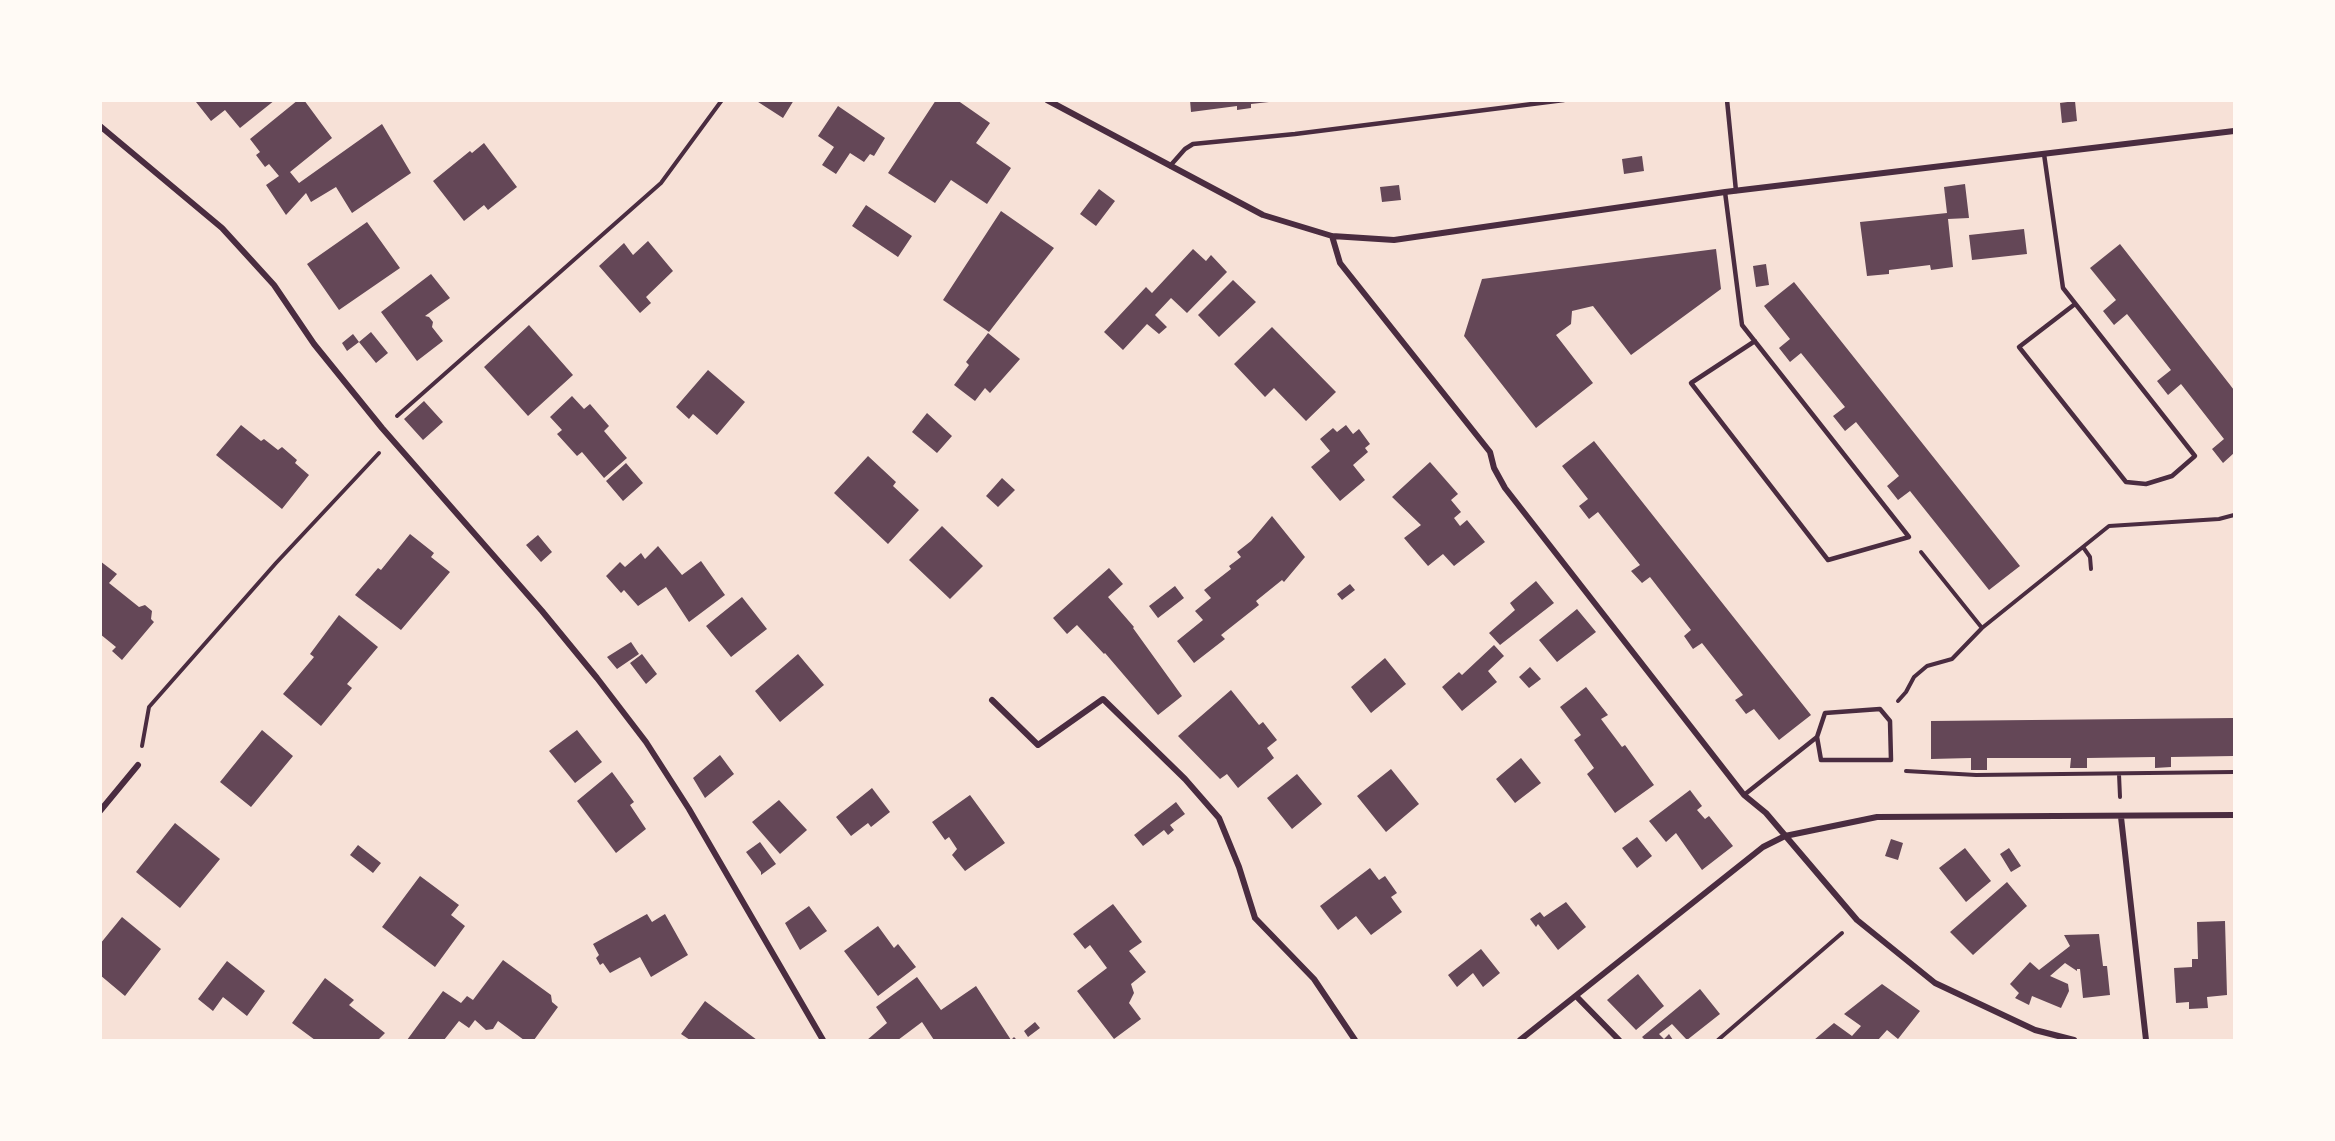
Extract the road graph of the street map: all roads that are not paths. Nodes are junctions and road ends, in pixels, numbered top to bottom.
1 (1564, 100) edge
2 (1727, 100) edge
3 (1048, 101) edge
4 (100, 126) edge
5 (2235, 131) edge
6 (2044, 154) junction
7 (1170, 166) junction
8 (1736, 191) junction
9 (1725, 192) junction
10 (1332, 236) junction
11 (2075, 304) junction
12 (1755, 341) junction
13 (992, 700) dead end
14 (1817, 737) junction
15 (138, 765) road end
16 (1744, 795) junction
17 (100, 811) edge
18 (2235, 815) edge
19 (2121, 817) junction
20 (1785, 836) junction
21 (1576, 996) junction
22 (823, 1041) edge
23 (1355, 1041) edge
24 (1520, 1041) edge
25 (1619, 1041) edge
26 (2074, 1041) edge
27 (2146, 1041) edge

1 - 7 lane
2 - 8 lane
3 - 7 street
4 - 22 street
5 - 6 street
6 - 8 street
6 - 11 lane
7 - 10 street
8 - 9 street
9 - 10 street
9 - 12 lane
10 - 16 street
11 - 11 lane
12 - 12 lane
13 - 23 street
14 - 14 lane
14 - 16 lane
15 - 17 street
16 - 20 street
18 - 19 street
19 - 20 street
19 - 27 street
20 - 21 street
20 - 26 street
21 - 24 street
21 - 25 street

